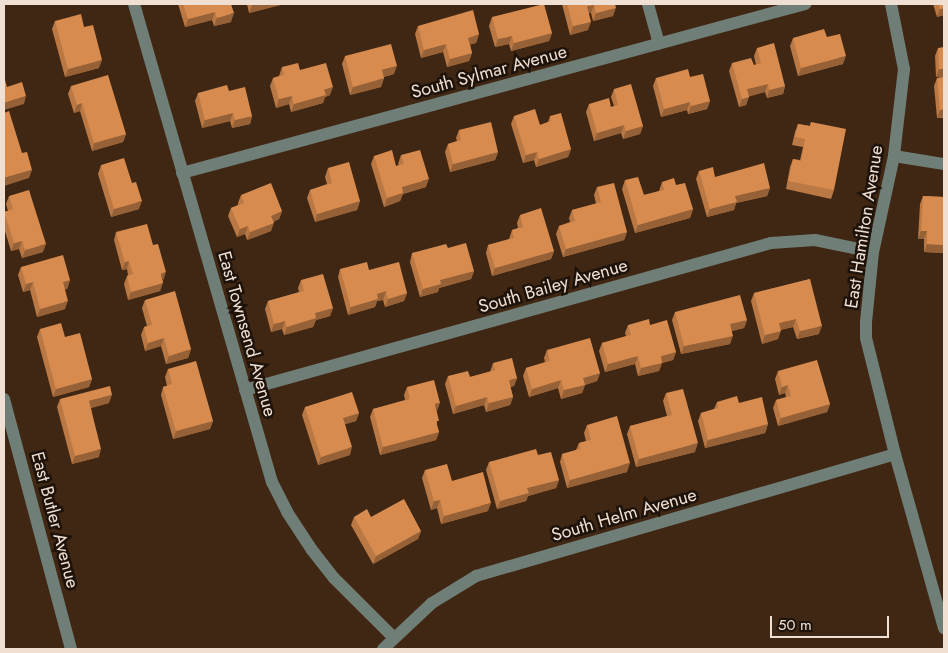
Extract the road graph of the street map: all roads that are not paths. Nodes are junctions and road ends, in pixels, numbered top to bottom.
1 (134, 4) edge
2 (648, 4) edge
3 (805, 4) edge
4 (891, 4) edge
5 (659, 44) junction
6 (894, 156) junction
7 (944, 164) edge
8 (182, 174) junction
9 (873, 252) junction
10 (245, 390) junction
11 (4, 400) edge
12 (9, 436) edge
13 (896, 454) junction
14 (944, 628) edge
15 (394, 638) junction
16 (71, 649) edge
17 (383, 649) edge

1 - 8 street, East Townsend Avenue
2 - 5 street
3 - 5 street, South Sylmar Avenue
4 - 6 street, East Hamilton Avenue
5 - 8 street, South Sylmar Avenue
6 - 7 street
6 - 9 street, East Hamilton Avenue
8 - 10 street, East Townsend Avenue
9 - 10 street, South Bailey Avenue
9 - 13 street, East Hamilton Avenue
10 - 15 street, East Townsend Avenue
11 - 12 street, East Butler Avenue
12 - 16 street, East Butler Avenue
13 - 14 street, East Hamilton Avenue
13 - 15 street, South Helm Avenue
15 - 17 street, South Helm Avenue

